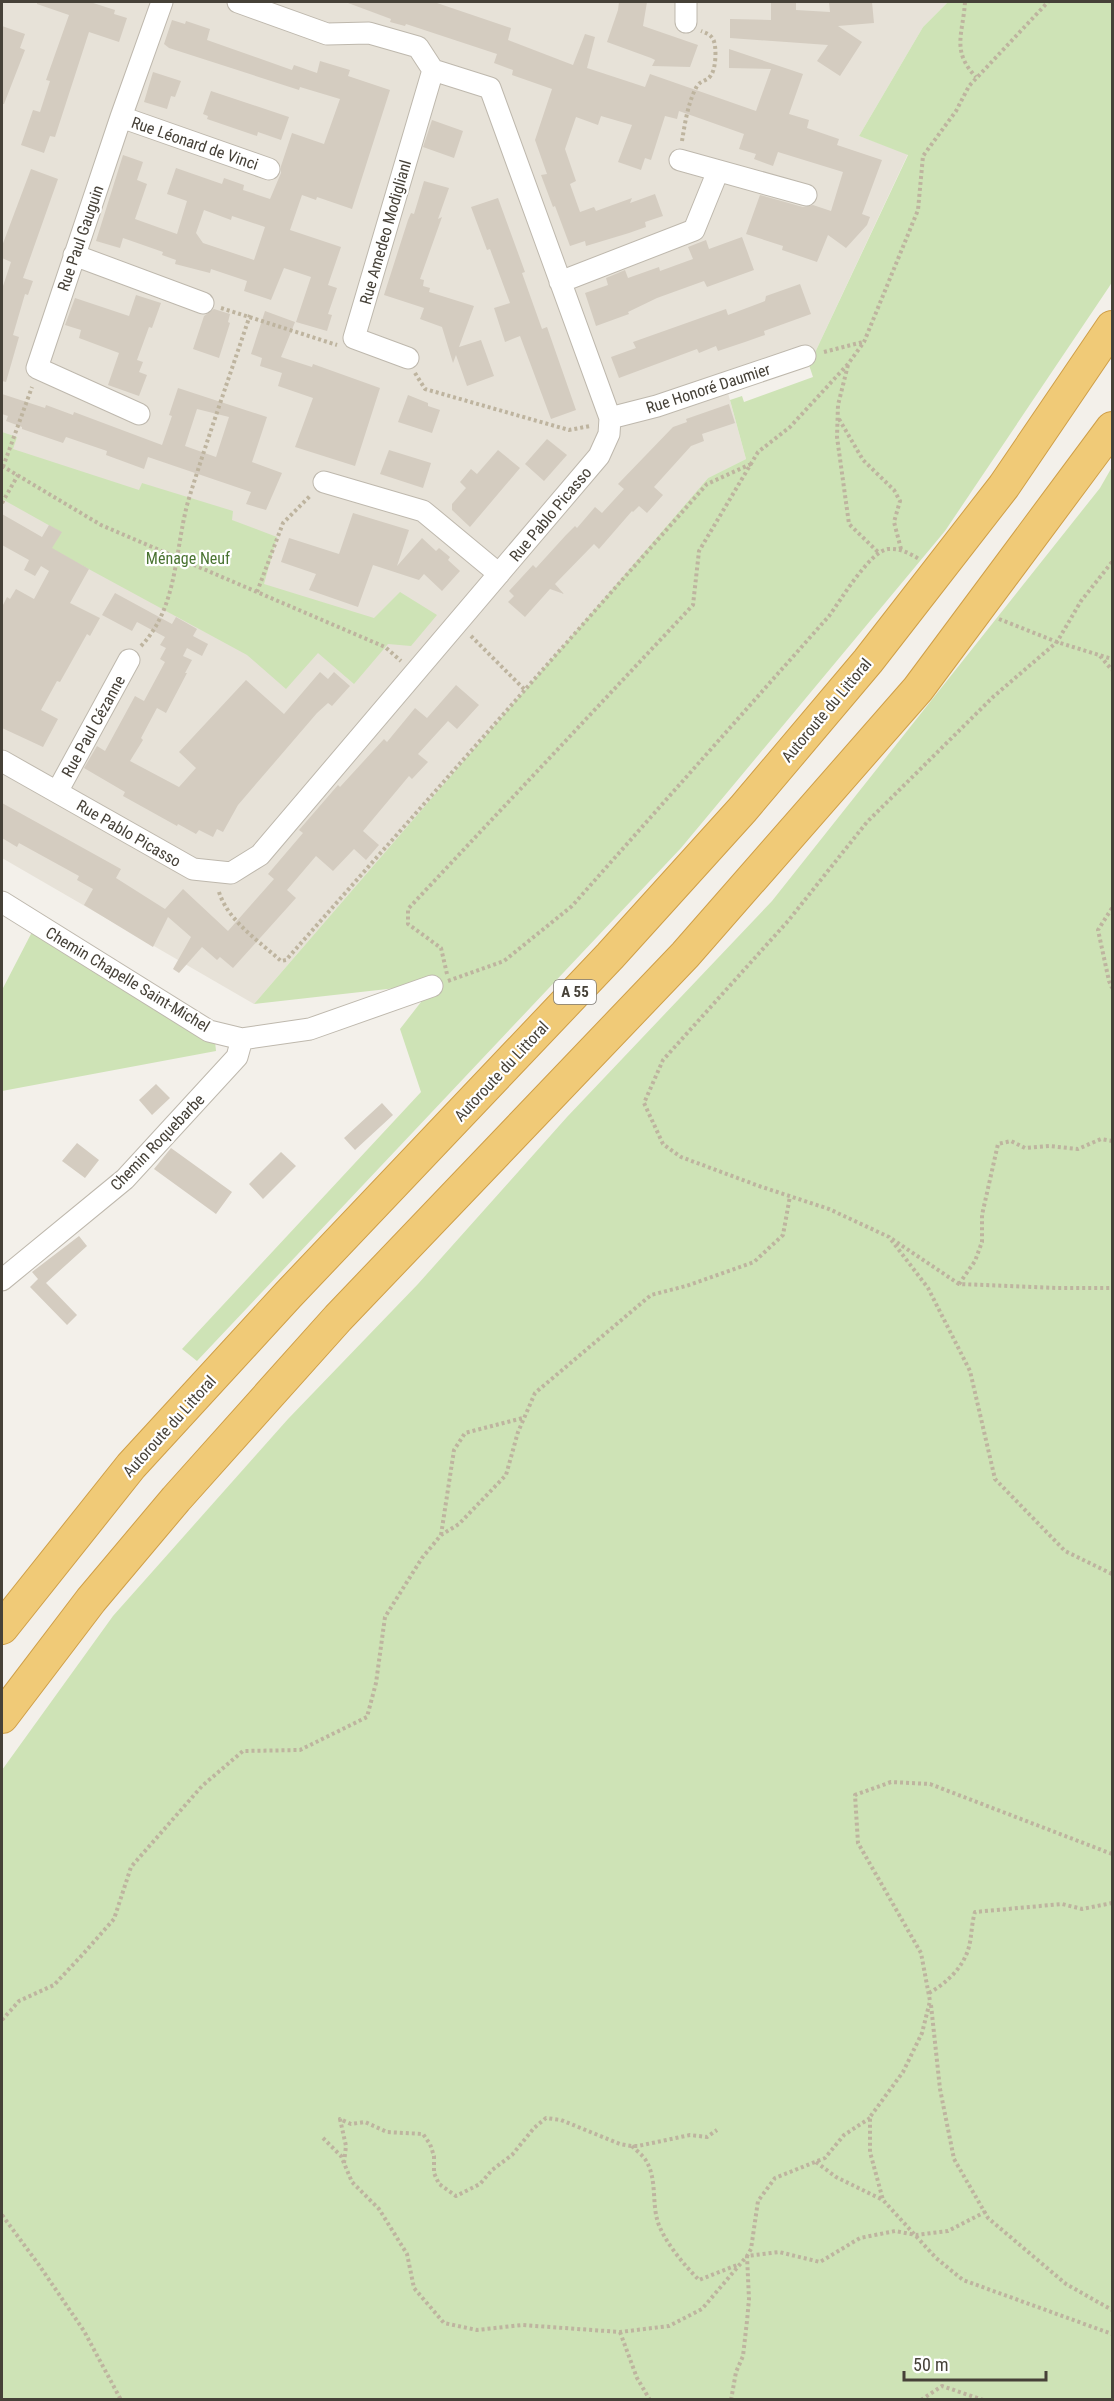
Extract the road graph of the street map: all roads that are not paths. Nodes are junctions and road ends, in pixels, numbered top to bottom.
1 (162, 2) edge
2 (238, 2) edge
3 (433, 70) junction
4 (121, 117) junction
5 (680, 160) road end
6 (269, 169) dead end
7 (718, 171) junction
8 (806, 195) dead end
9 (74, 255) junction
10 (560, 282) junction
11 (203, 303) road end
12 (1113, 327) edge
13 (805, 356) dead end
14 (408, 358) road end
15 (139, 414) dead end
16 (610, 418) junction
17 (1113, 428) edge
18 (324, 482) road end
19 (499, 574) junction
20 (129, 660) road end
21 (2, 761) edge
22 (57, 792) junction
23 (2, 902) edge
24 (440, 983) road end
25 (242, 1039) junction
26 (2, 1280) edge
27 (2, 1629) edge
28 (2, 1717) edge

1 - 4 street, Rue Paul Gauguin
2 - 3 street
3 - 10 street
3 - 14 street, Rue Amedeo Modiglianl
4 - 6 street, Rue Léonard de Vinci
4 - 9 street, Rue Paul Gauguin
5 - 7 street
7 - 8 street
7 - 10 street
9 - 11 street
9 - 15 street, Rue Paul Gauguin
10 - 16 street
12 - 27 highway, Autoroute du Littoral / A 55
13 - 16 street, Rue Honoré Daumier
16 - 19 street, Rue Pablo Picasso
17 - 28 highway
18 - 19 street
19 - 22 street, Rue Pablo Picasso
20 - 22 street, Rue Paul Cézanne
21 - 22 street, Rue Pablo Picasso
23 - 25 street, Chemin Chapelle Saint-Michel
24 - 25 street, Chemin Chapelle Saint-Michel
25 - 26 street, Chemin Roquebarbe

